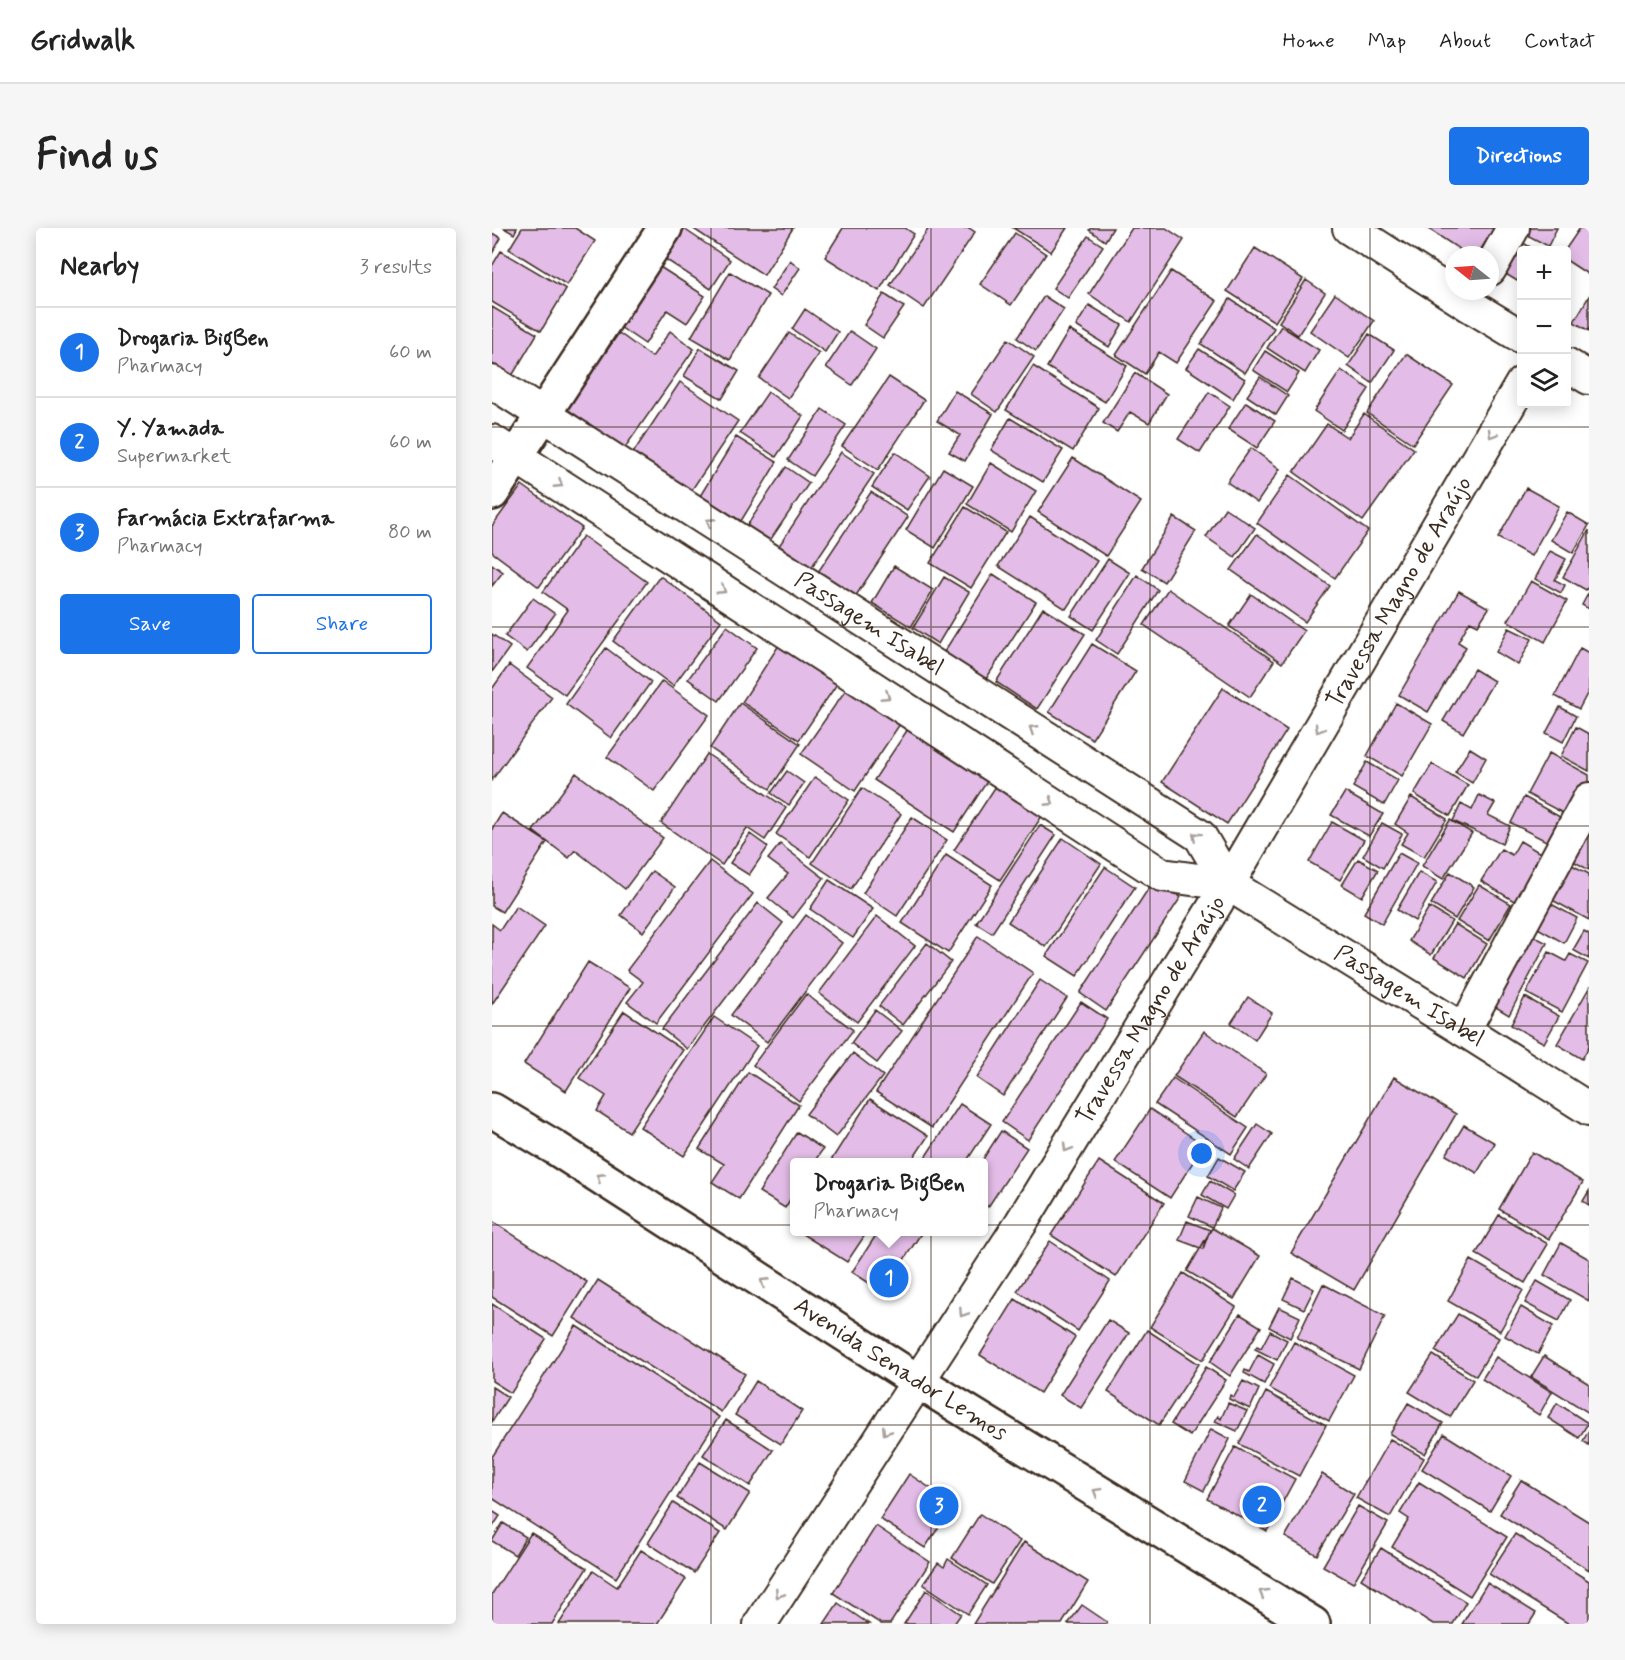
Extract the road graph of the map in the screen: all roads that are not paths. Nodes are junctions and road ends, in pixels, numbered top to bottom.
1 (665, 228) edge
2 (1350, 228) edge
3 (1513, 228) edge
4 (1499, 253) edge
5 (1445, 282) edge
6 (1475, 300) edge
7 (1517, 334) edge
8 (1571, 367) edge
9 (1589, 378) edge
10 (492, 382) edge
11 (1517, 390) edge
12 (543, 414) junction
13 (504, 449) edge
14 (492, 493) edge
15 (1589, 799) edge
16 (1228, 884) junction
17 (1464, 1030) junction
18 (1589, 1109) edge
19 (492, 1110) edge
20 (919, 1382) junction
21 (760, 1624) edge
22 (1313, 1624) edge

1 - 12 main road
2 - 5 street
3 - 4 street
6 - 7 street
8 - 9 street
10 - 12 street, Passagem Isabel
11 -> 16 street, Travessa Magno de Araújo
12 - 13 main road
16 -> 12 street, Passagem Isabel
13 - 14 main road
13 -> 16 street, Passagem Isabel
15 - 17 street
16 - 17 street, Passagem Isabel
16 -> 20 street, Travessa Magno de Araújo
17 - 18 street, Passagem Isabel
20 -> 19 main road, Avenida Senador Lemos
20 -> 21 street, Travessa Magno de Araújo
22 -> 20 main road, Avenida Senador Lemos

